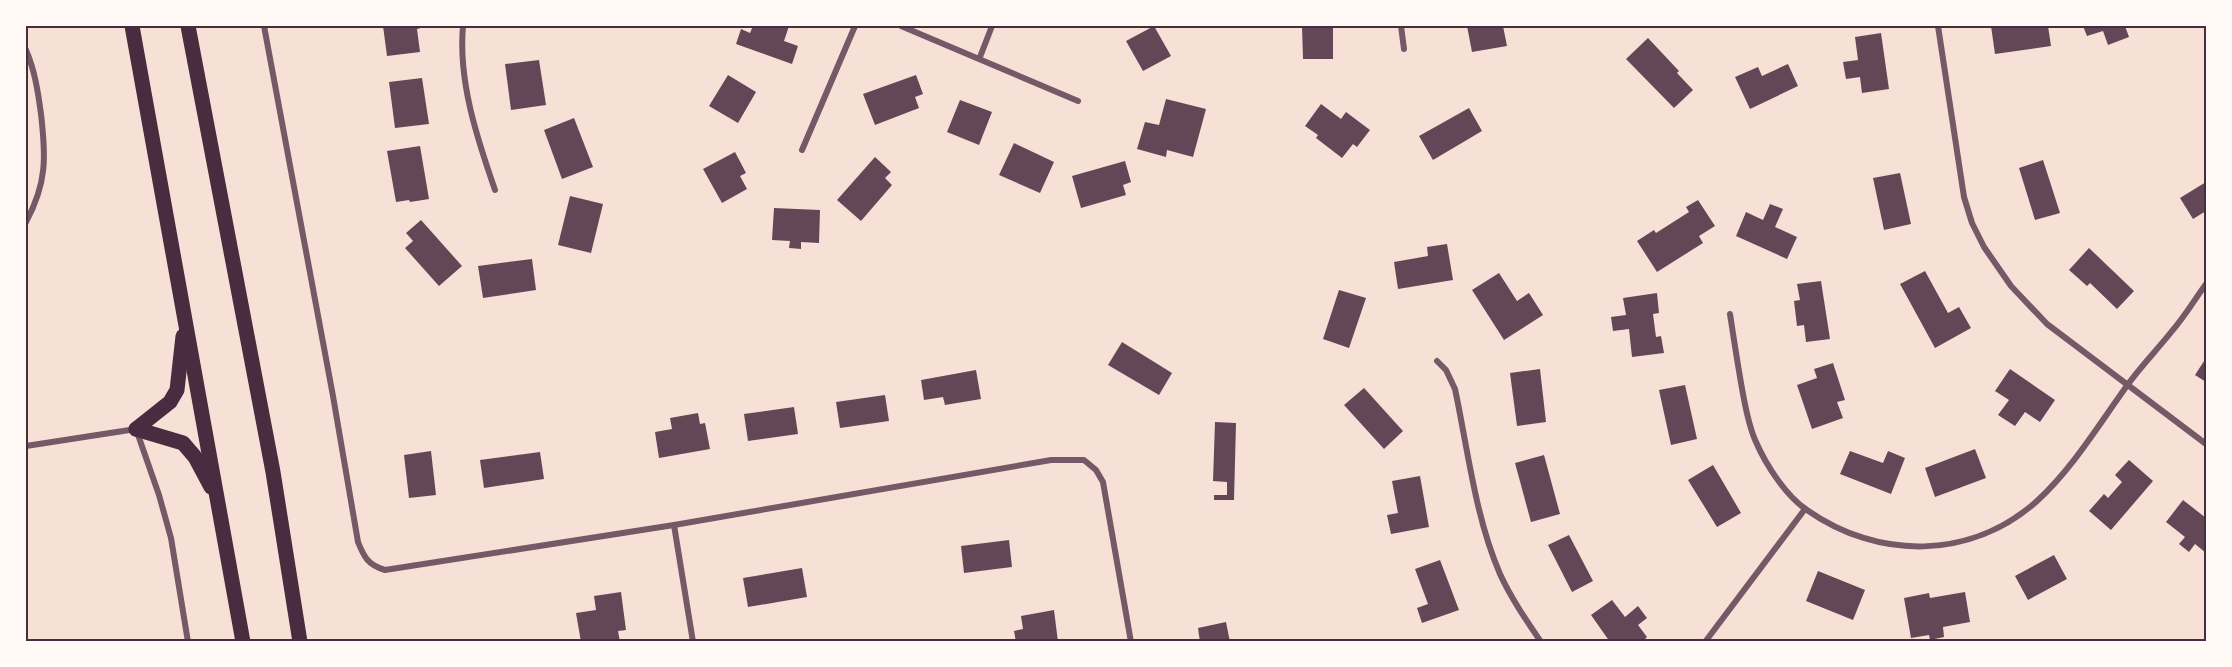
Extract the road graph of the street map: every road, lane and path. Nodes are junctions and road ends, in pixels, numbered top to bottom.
1 (132, 26) edge
2 (188, 26) edge
3 (264, 26) edge
4 (464, 26) edge
5 (855, 26) edge
6 (901, 26) edge
7 (992, 26) edge
8 (1401, 26) edge
9 (1938, 26) edge
10 (1404, 49) dead end
11 (26, 50) edge
12 (980, 57) junction
13 (1078, 101) dead end
14 (802, 150) dead end
15 (495, 190) dead end
16 (26, 222) edge
17 (2206, 284) edge
18 (1730, 314) dead end
19 (185, 318) junction
20 (1437, 361) dead end
21 (2127, 385) junction
22 (136, 429) junction
23 (2206, 444) edge
24 (26, 447) edge
25 (218, 501) junction
26 (1805, 509) junction
27 (674, 525) junction
28 (189, 642) edge
29 (243, 642) edge
30 (300, 642) edge
31 (693, 642) edge
32 (1131, 642) edge
33 (1541, 642) edge
34 (1705, 642) edge

1 - 19 highway
2 - 30 highway
3 - 27 street
4 - 15 street
5 - 14 street
6 - 12 street
7 - 12 street
8 - 10 street
9 - 21 street
11 - 16 street
12 - 13 street
17 - 21 street
18 - 26 street
19 - 22 highway
19 - 25 highway
20 - 33 street
21 - 23 street
21 - 26 street
22 - 24 street
22 - 25 highway
22 - 28 street
25 - 29 highway
26 - 34 street
27 - 31 street
27 - 32 street

